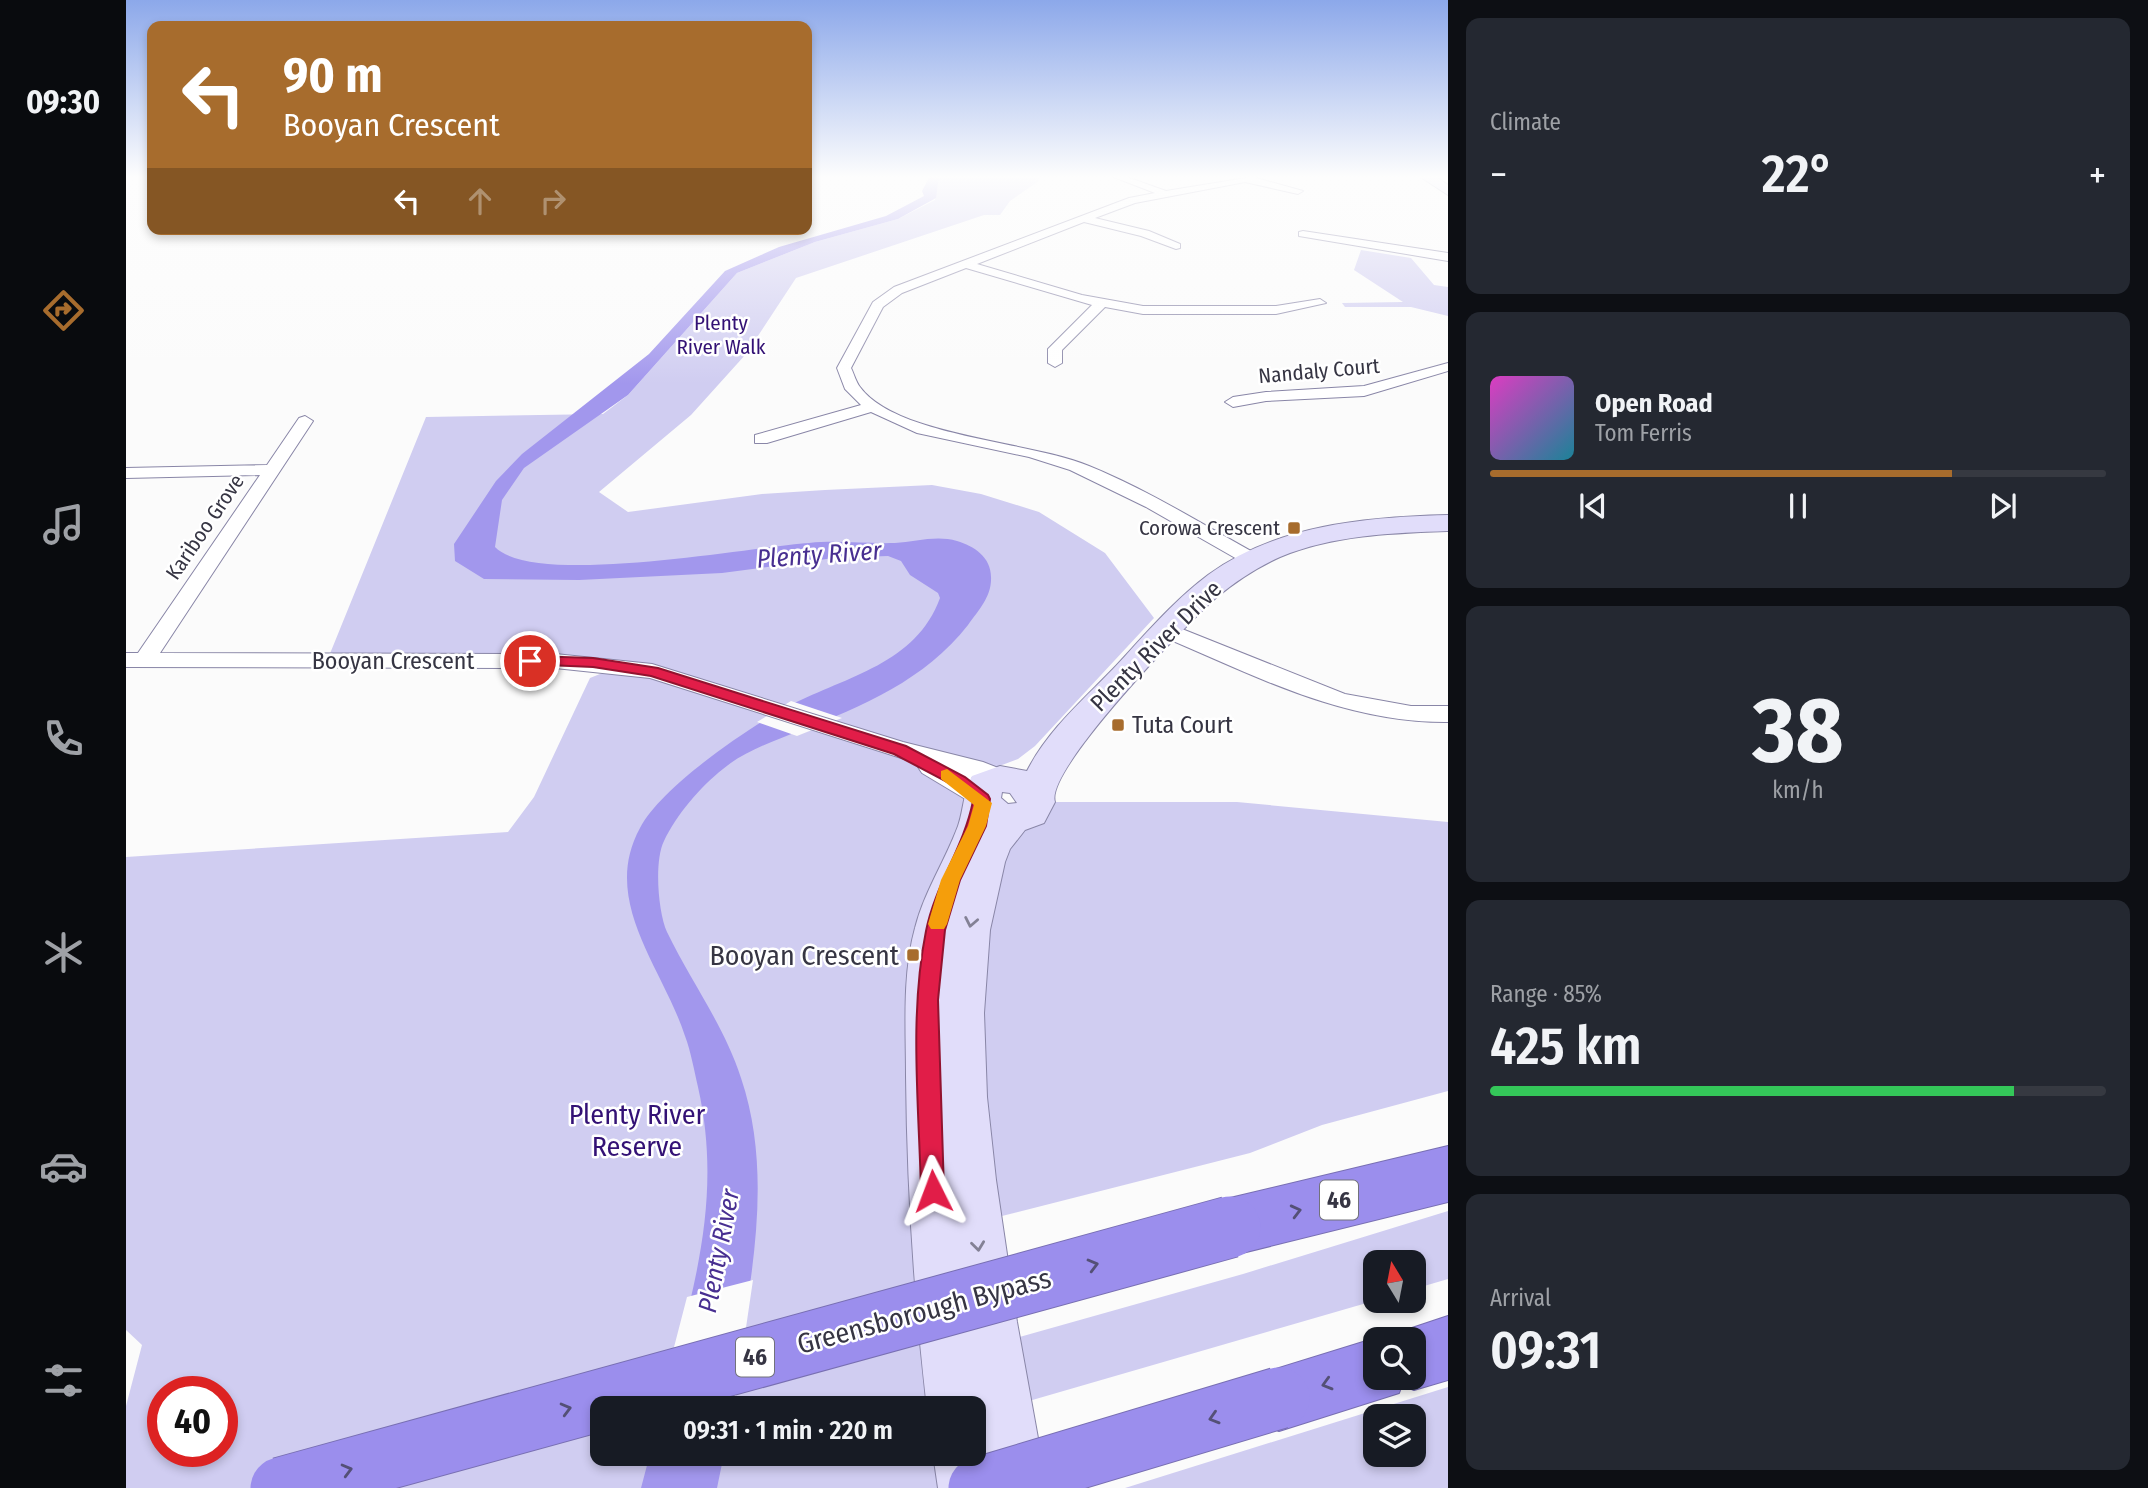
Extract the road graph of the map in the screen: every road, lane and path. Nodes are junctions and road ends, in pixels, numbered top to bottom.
1 (1013, 245) edge
2 (1375, 245) edge
3 (1448, 257) edge
4 (964, 264) junction
5 (1320, 303) dead end
6 (1101, 304) junction
7 (1055, 363) dead end
8 (1448, 367) edge
9 (1233, 402) dead end
10 (873, 407) junction
11 (305, 421) dead end
12 (761, 439) dead end
13 (271, 470) junction
14 (126, 473) edge
15 (1448, 523) edge
16 (1251, 559) junction
17 (1167, 630) junction
18 (135, 660) edge
19 (1448, 715) edge
20 (1004, 796) junction
21 (1448, 1174) edge
22 (1448, 1348) edge
23 (1426, 1354) edge
24 (1363, 1374) edge
25 (955, 1396) edge
26 (966, 1466) edge
27 (281, 1488) edge
28 (969, 1488) edge
29 (979, 1488) edge
30 (1016, 1488) edge

1 - 4 street
2 - 3 street
4 - 6 street
4 - 10 street
5 - 6 street
6 - 7 street
8 - 9 street, Nandaly Court
10 - 12 street
10 - 16 street
11 - 13 street, Kariboo Grove
13 - 14 street
13 - 18 street, Kariboo Grove
15 - 16 street, Plenty River Drive
16 - 17 street, Plenty River Drive
17 - 19 street
17 - 20 street, Plenty River Drive
18 - 20 street, Booyan Crescent
20 - 25 street, Plenty River Drive
20 -> 30 street, Plenty River Drive
27 -> 21 highway, Greensborough Bypass / 46, bridge
22 - 23 highway
24 -> 29 highway, bridge
26 - 28 street

